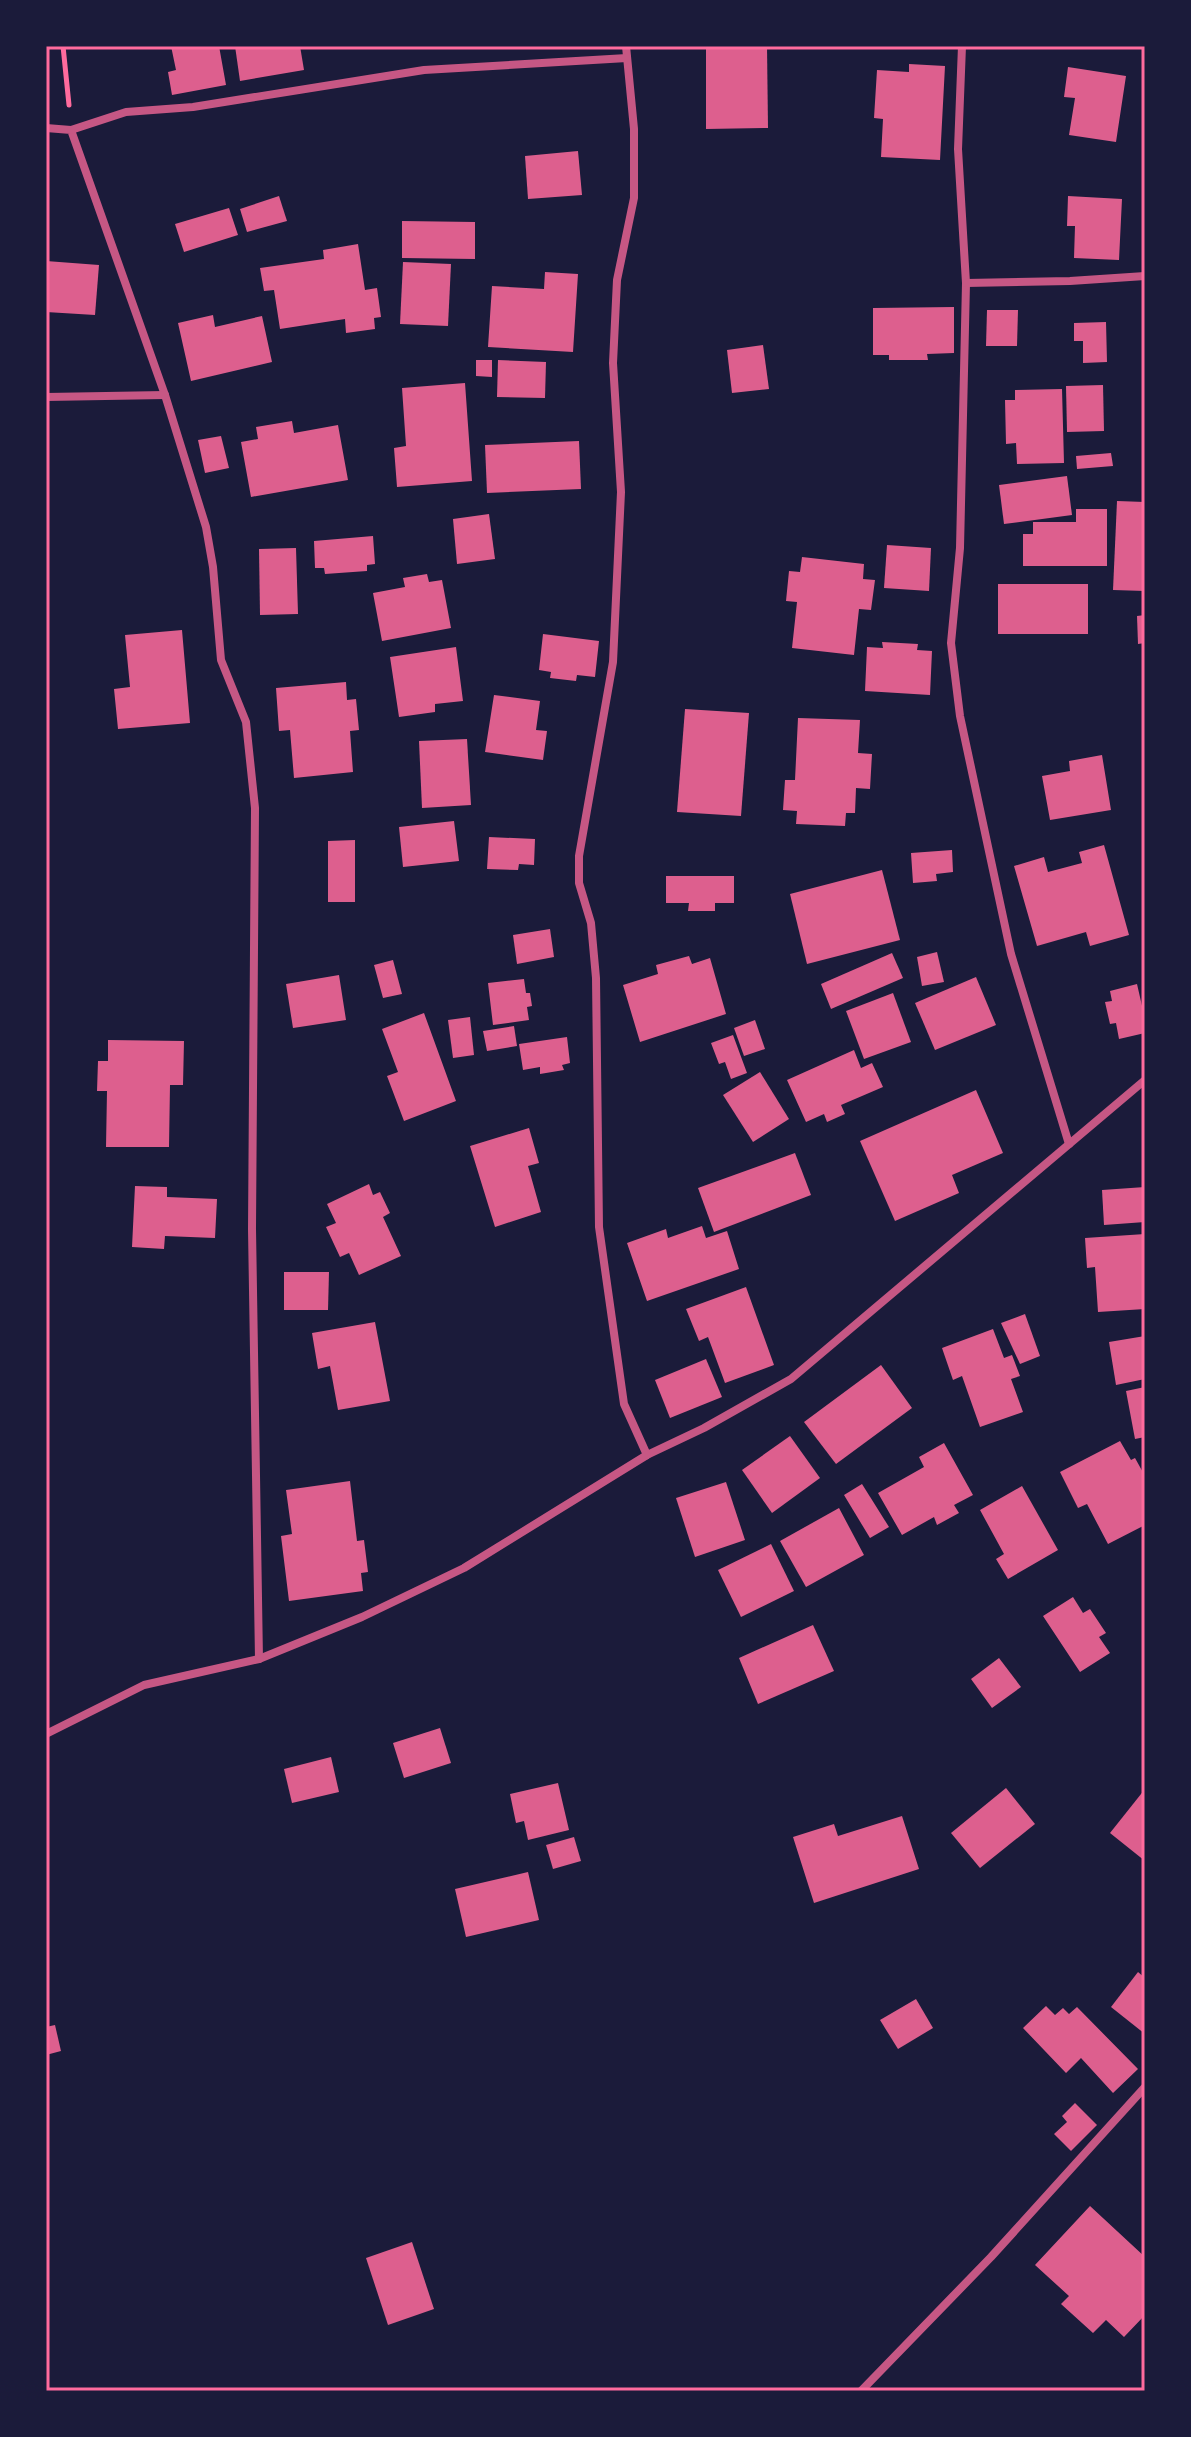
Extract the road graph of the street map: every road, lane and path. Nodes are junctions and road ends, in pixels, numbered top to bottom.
1 (63, 46) edge
2 (626, 46) edge
3 (962, 46) edge
4 (627, 58) junction
5 (46, 128) edge
6 (71, 130) junction
7 (1145, 276) edge
8 (966, 283) junction
9 (165, 395) junction
10 (46, 397) edge
11 (1145, 1080) edge
12 (1069, 1144) junction
13 (647, 1455) junction
14 (259, 1659) junction
15 (46, 1734) edge
16 (1145, 2087) edge
17 (861, 2391) edge

1 - 6 path
2 - 4 street
3 - 8 street
4 - 6 street
4 - 13 street
5 - 6 street
6 - 9 street
7 - 8 street
8 - 12 street
9 - 10 street
9 - 14 street
11 - 12 street
12 - 13 street
13 - 14 street
14 - 15 street
16 - 17 street

